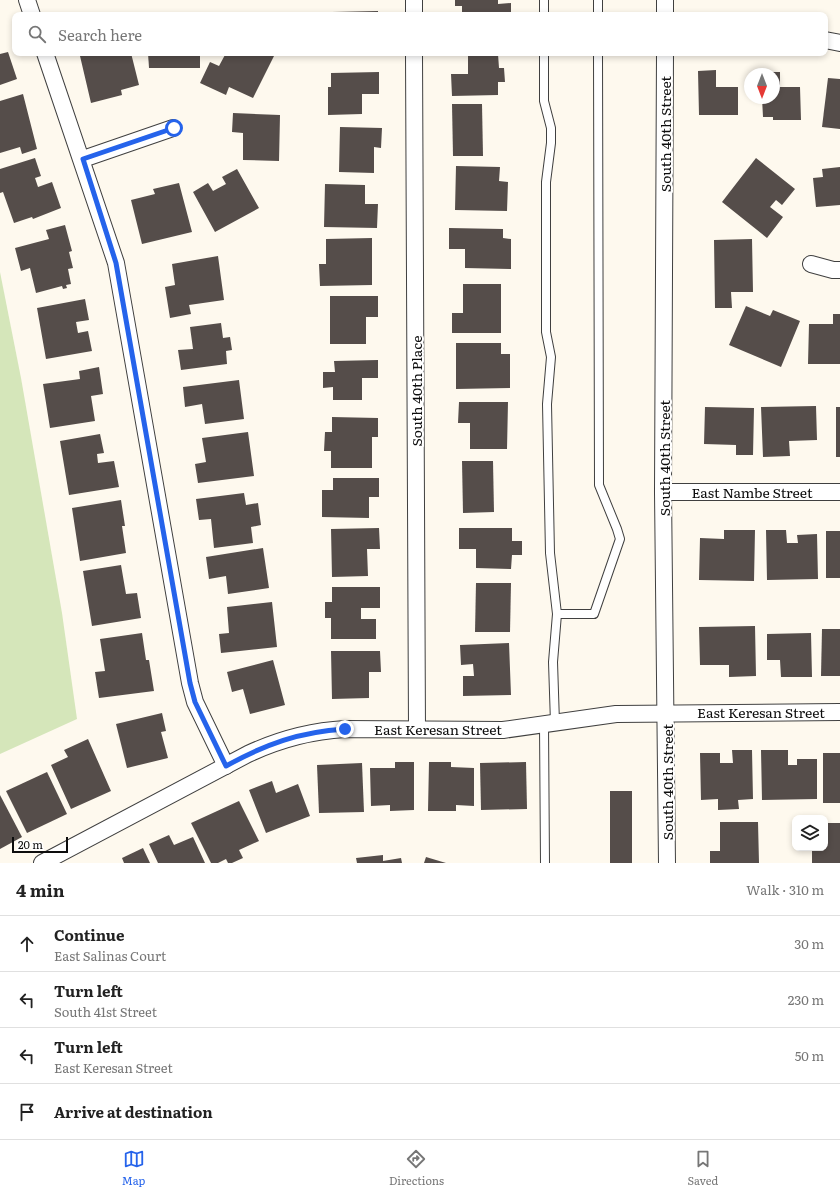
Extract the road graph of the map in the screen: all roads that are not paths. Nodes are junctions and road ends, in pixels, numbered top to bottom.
1 (27, 0) edge
2 (414, 0) edge
3 (544, 0) edge
4 (598, 0) edge
5 (665, 0) edge
6 (31, 12) edge
7 (414, 12) edge
8 (544, 12) edge
9 (598, 12) edge
10 (665, 12) edge
11 (828, 41) edge
12 (840, 43) edge
13 (47, 56) edge
14 (414, 56) edge
15 (544, 56) edge
16 (598, 56) edge
17 (665, 56) edge
18 (174, 128) dead end
19 (83, 159) junction
20 (811, 264) dead end
21 (840, 270) edge
22 (663, 492) junction
23 (840, 492) edge
24 (557, 614) junction
25 (840, 712) edge
26 (666, 713) junction
27 (549, 724) junction
28 (417, 729) junction
29 (226, 766) junction
30 (42, 863) edge
31 (545, 863) edge
32 (667, 863) edge

1 - 6 street
2 - 7 street
3 - 8 lane
4 - 9 lane
5 - 10 street
11 - 12 street
13 - 19 street
14 - 28 street, South 40th Place
15 - 24 lane
16 - 24 lane
17 - 22 street, South 40th Street
18 - 19 street
19 - 29 street
20 - 21 street
22 - 23 street, East Nambe Street
22 - 26 street, South 40th Street
24 - 27 lane
25 - 26 street, East Keresan Street
26 - 27 street, East Keresan Street
26 - 32 street, South 40th Street
27 - 28 street, East Keresan Street
27 - 31 lane
28 - 29 street, East Keresan Street
29 - 30 street, East Keresan Street

